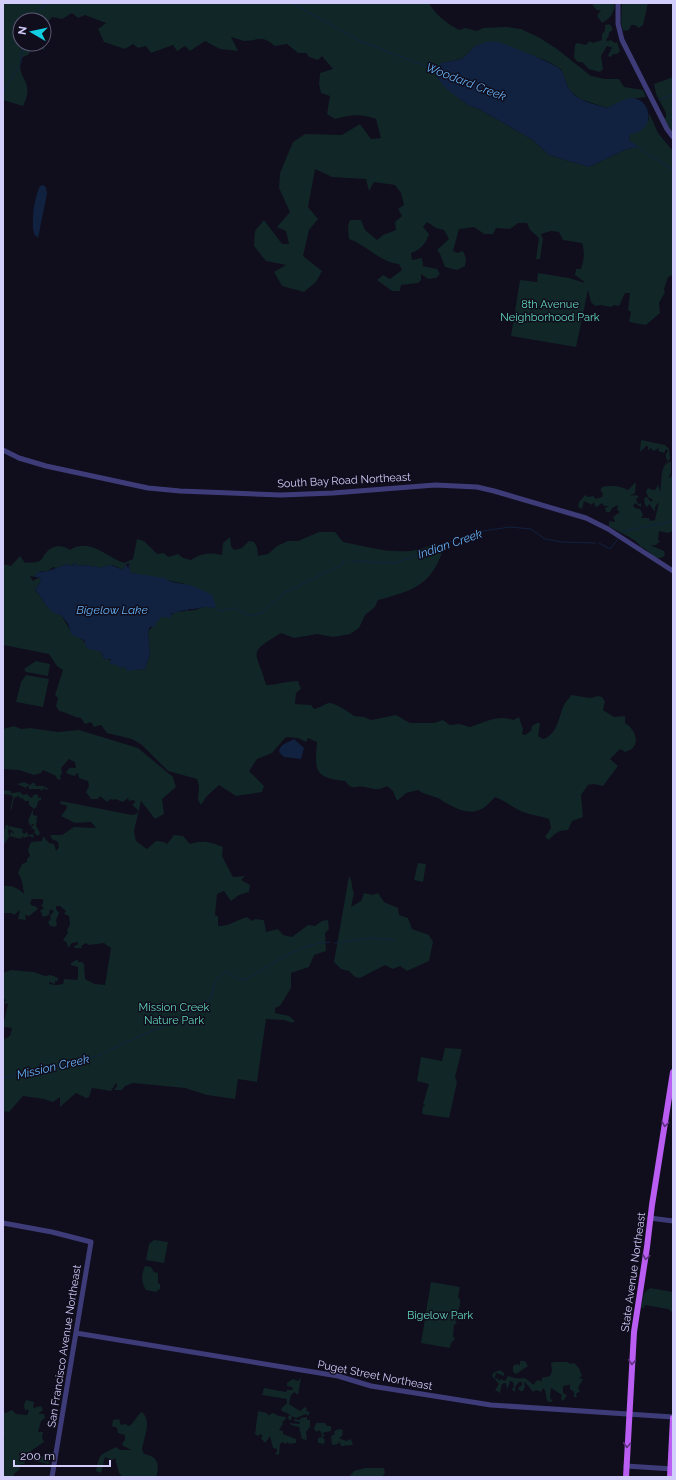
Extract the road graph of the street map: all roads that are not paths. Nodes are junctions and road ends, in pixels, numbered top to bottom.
1 (618, 3) edge
2 (673, 137) edge
3 (3, 450) edge
4 (673, 570) edge
5 (673, 1072) edge
6 (650, 1218) junction
7 (673, 1221) edge
8 (3, 1223) edge
9 (76, 1333) junction
10 (629, 1414) junction
11 (673, 1418) edge
12 (626, 1466) junction
13 (672, 1469) edge
14 (52, 1477) edge
15 (626, 1477) edge
16 (670, 1477) edge

1 - 2 street
3 - 4 street, South Bay Road Northeast
5 -> 6 main road, State Avenue Northeast
6 - 7 street
6 -> 10 main road, State Avenue Northeast
8 - 9 street, San Francisco Avenue Northeast
9 - 10 street, Puget Street Northeast
9 - 14 street, San Francisco Avenue Northeast
10 - 11 street, Puget Street Northeast
10 -> 12 main road, State Avenue Northeast
11 - 13 main road
12 - 13 street
12 - 15 main road, State Avenue Northeast
13 - 16 main road

